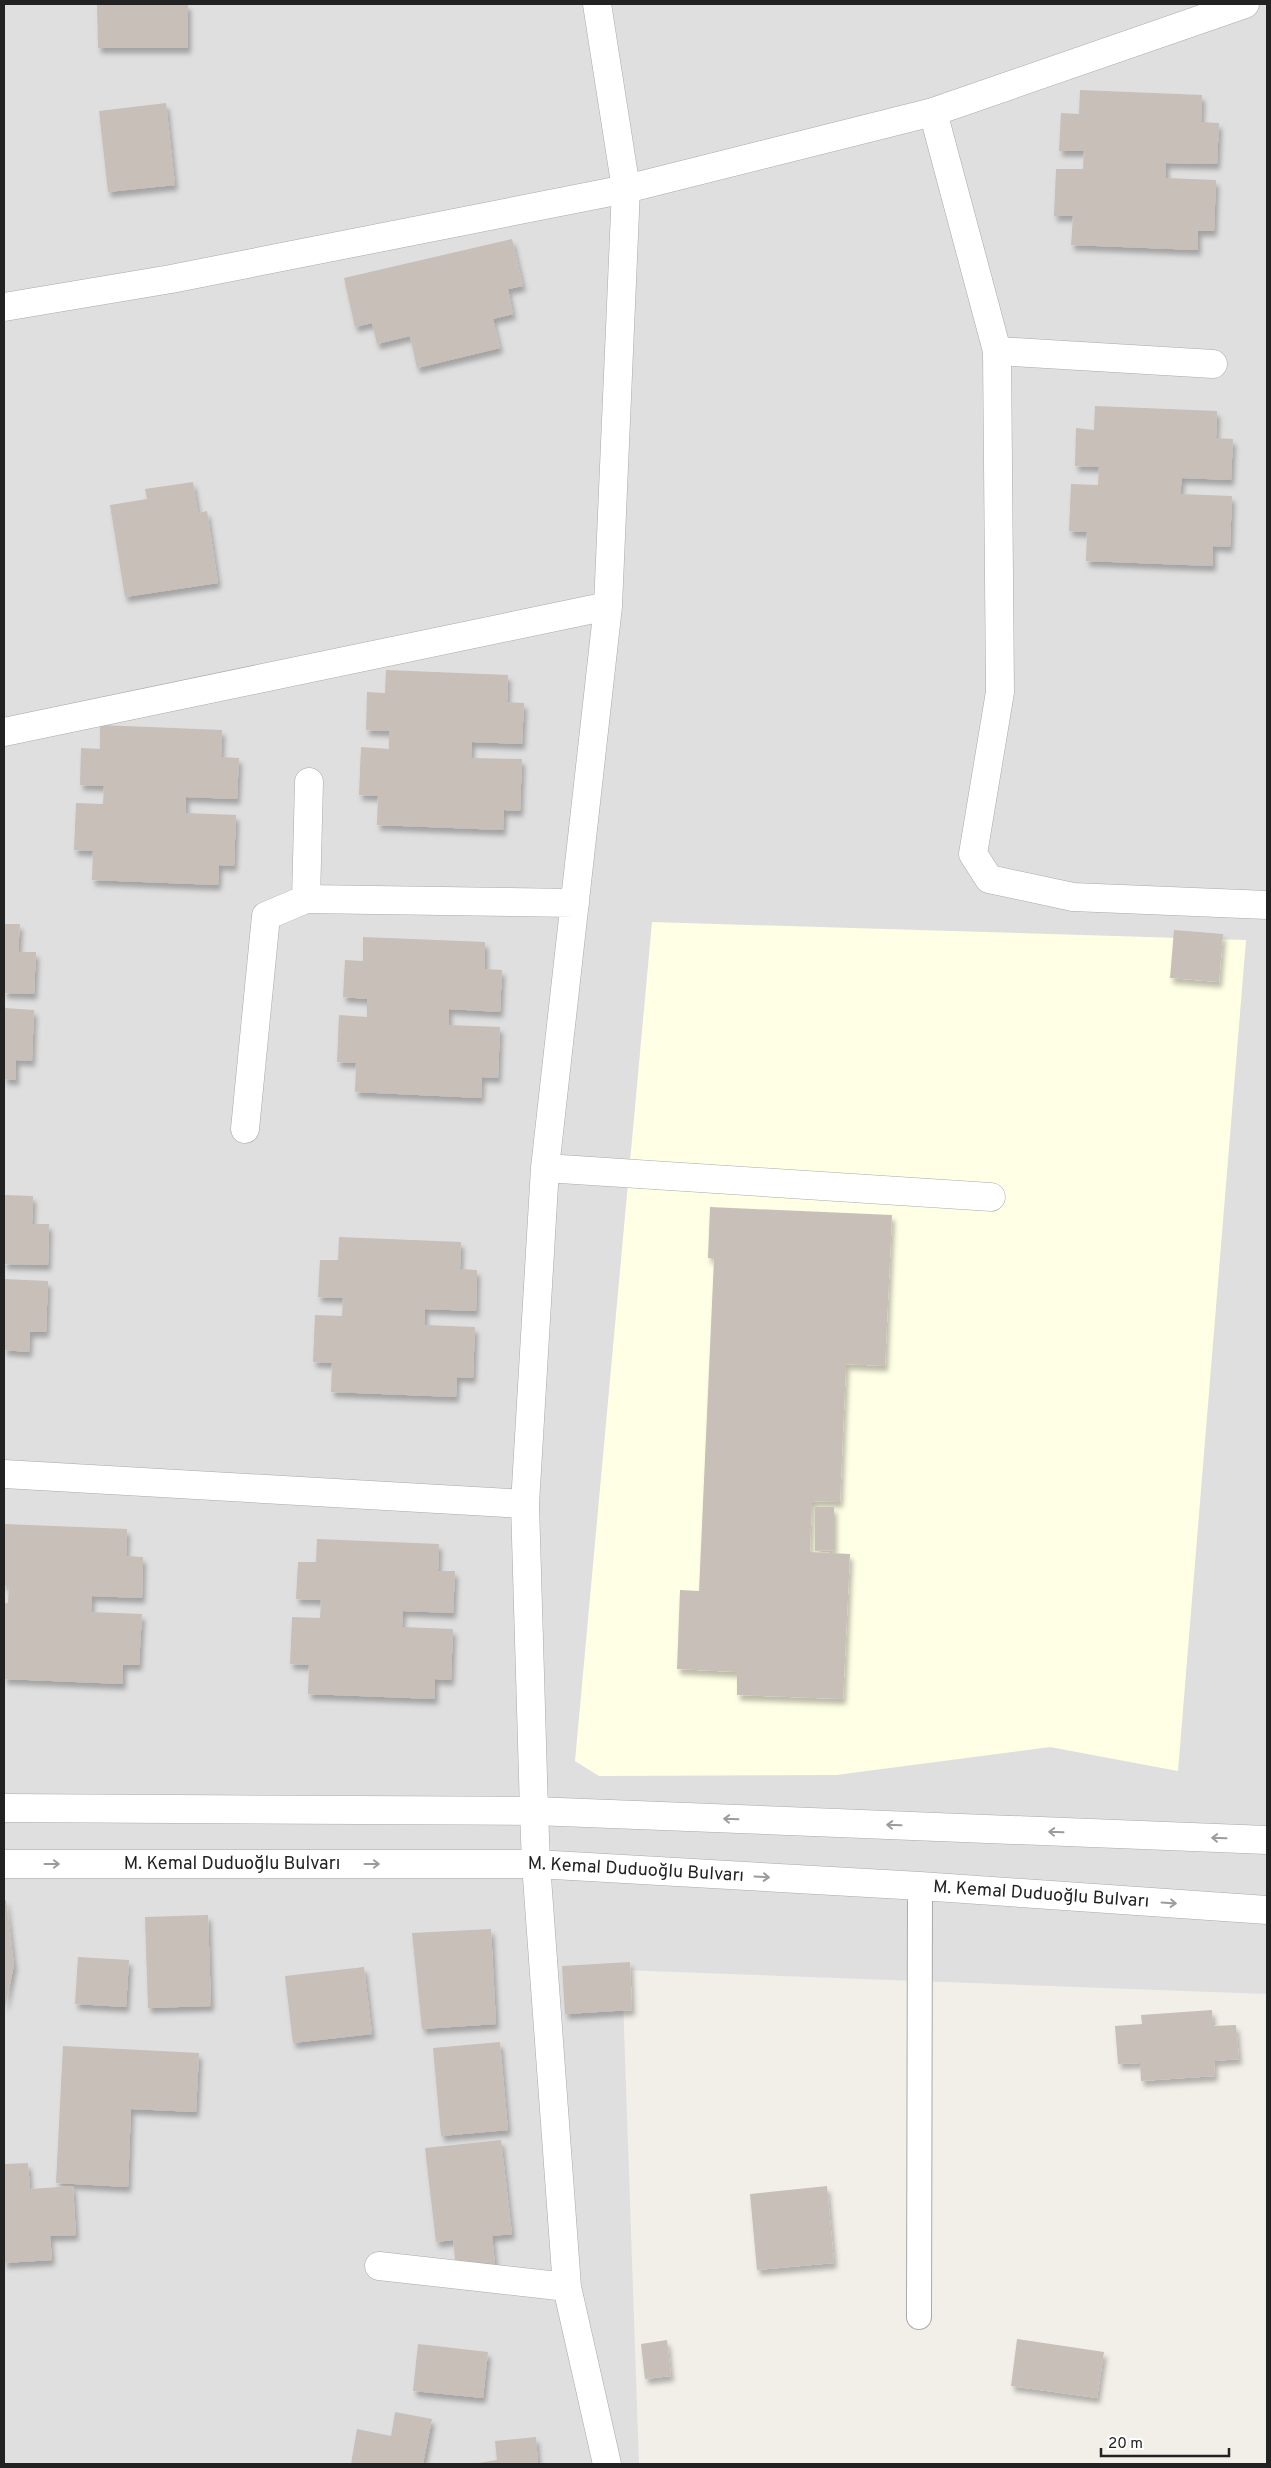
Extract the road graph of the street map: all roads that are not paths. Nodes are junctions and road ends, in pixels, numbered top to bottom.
1 (597, 4) edge
2 (1245, 4) edge
3 (934, 112) junction
4 (626, 189) junction
5 (4, 307) edge
6 (997, 352) junction
7 (1213, 364) dead end
8 (608, 606) junction
9 (4, 732) edge
10 (309, 782) dead end
11 (306, 899) junction
12 (574, 903) junction
13 (1267, 905) edge
14 (245, 1129) dead end
15 (545, 1168) junction
16 (991, 1198) dead end
17 (4, 1474) edge
18 (525, 1504) junction
19 (4, 1808) edge
20 (534, 1811) junction
21 (1267, 1840) edge
22 (4, 1864) edge
23 (536, 1864) junction
24 (920, 1886) junction
25 (1267, 1910) edge
26 (379, 2266) dead end
27 (567, 2287) junction
28 (919, 2317) dead end
29 (607, 2464) edge

1 - 4 street
2 - 3 street
3 - 4 street
3 - 6 street
4 - 5 street
4 - 8 street
6 - 7 street
6 - 13 street
8 - 9 street
8 - 12 street
10 - 11 street
11 - 12 street
11 - 14 street
12 - 15 street
15 - 16 street
15 - 18 street
17 - 18 street
18 - 20 street
19 - 20 street
21 -> 20 street
20 - 23 street
22 -> 23 street, M. Kemal Duduoğlu Bulvarı
23 -> 24 street, M. Kemal Duduoğlu Bulvarı
23 - 27 street
24 -> 25 street, M. Kemal Duduoğlu Bulvarı
24 - 28 lane
26 - 27 street
27 - 29 street

